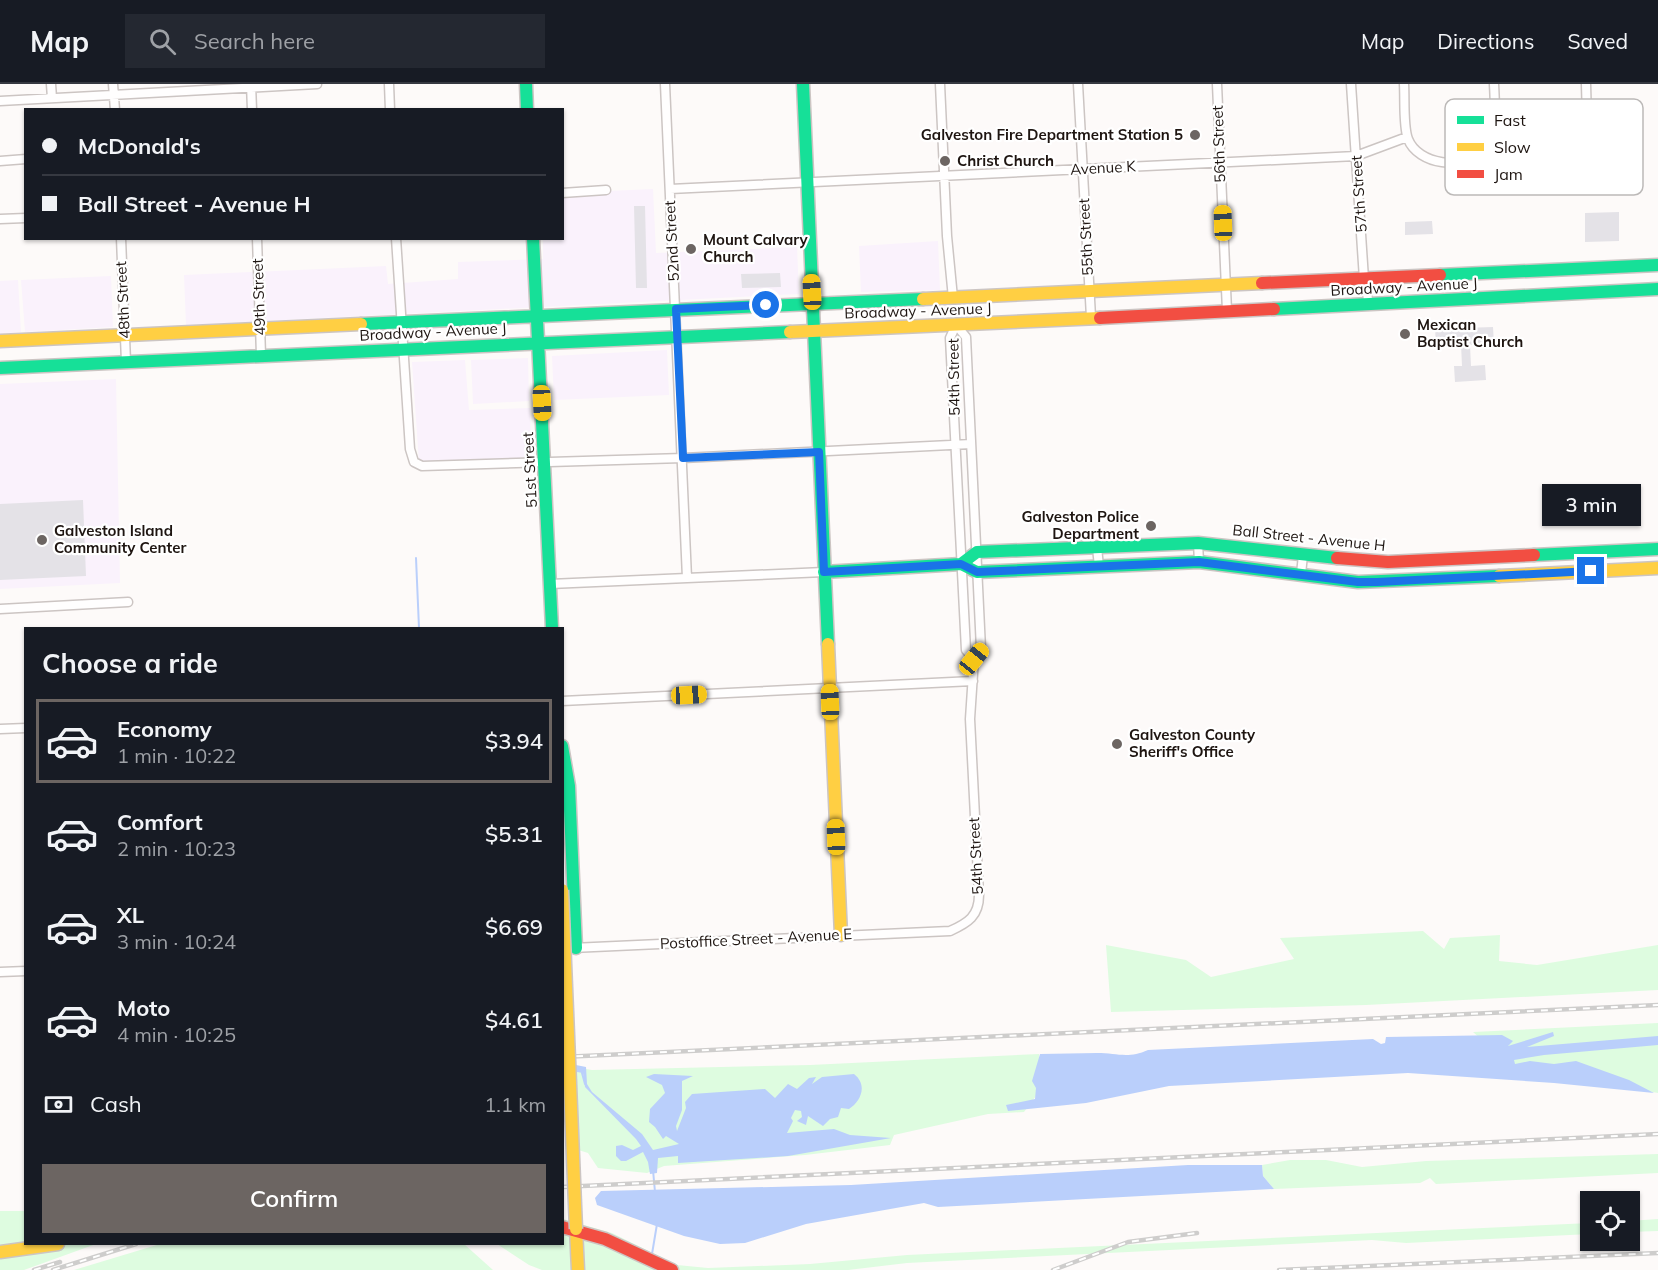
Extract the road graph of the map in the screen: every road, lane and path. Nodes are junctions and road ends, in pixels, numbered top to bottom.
1 (51, 84) edge
2 (113, 84) edge
3 (317, 84) edge
4 (389, 84) edge
5 (526, 84) edge
6 (665, 84) edge
7 (802, 84) edge
8 (940, 84) edge
9 (1078, 84) edge
10 (1217, 84) edge
11 (1352, 84) edge
12 (1404, 84) edge
13 (1494, 84) edge
14 (1586, 84) edge
15 (251, 85) edge
16 (114, 95) junction
17 (52, 98) junction
18 (1494, 99) edge
19 (1586, 99) edge
20 (0, 101) edge
21 (115, 108) edge
22 (252, 108) edge
23 (390, 108) edge
24 (527, 108) edge
25 (1407, 137) junction
26 (1356, 156) junction
27 (24, 159) edge
28 (0, 160) edge
29 (1220, 162) junction
30 (1445, 162) edge
31 (1082, 169) junction
32 (944, 176) junction
33 (807, 183) junction
34 (670, 189) junction
35 (606, 190) dead end
36 (564, 193) edge
37 (24, 218) edge
38 (0, 219) edge
39 (121, 240) edge
40 (257, 240) edge
41 (396, 240) edge
42 (533, 240) edge
43 (1658, 265) edge
44 (1502, 273) junction
45 (1364, 279) junction
46 (1226, 285) junction
47 (1658, 289) edge
48 (1089, 291) junction
49 (1505, 297) junction
50 (812, 303) junction
51 (1369, 304) junction
52 (676, 309) junction
53 (954, 311) junction
54 (1227, 311) junction
55 (538, 316) junction
56 (1091, 317) junction
57 (400, 322) junction
58 (261, 328) junction
59 (813, 330) junction
60 (125, 335) junction
61 (676, 336) junction
62 (0, 341) edge
63 (538, 342) junction
64 (402, 348) junction
65 (261, 355) junction
66 (126, 362) junction
67 (0, 368) edge
68 (971, 444) junction
69 (957, 445) junction
70 (819, 452) junction
71 (683, 458) junction
72 (545, 463) junction
73 (1198, 543) junction
74 (1097, 548) junction
75 (1658, 549) edge
76 (976, 552) junction
77 (1302, 555) junction
78 (1568, 555) junction
79 (1438, 560) junction
80 (1199, 562) junction
81 (961, 564) junction
82 (1099, 566) junction
83 (1658, 568) edge
84 (824, 572) junction
85 (977, 572) junction
86 (1569, 572) junction
87 (1301, 574) junction
88 (687, 578) junction
89 (1439, 579) junction
90 (550, 584) junction
91 (128, 602) dead end
92 (0, 609) edge
93 (552, 627) edge
94 (974, 659) junction
95 (973, 681) junction
96 (830, 688) junction
97 (564, 701) edge
98 (24, 728) edge
99 (0, 729) edge
100 (564, 757) edge
101 (950, 931) joint
102 (841, 935) junction
103 (564, 938) edge
104 (576, 948) junction
105 (564, 949) edge
106 (24, 971) edge
107 (0, 972) edge
108 (564, 1227) edge
109 (576, 1229) junction
110 (51, 1245) edge
111 (0, 1252) edge
112 (578, 1270) edge
113 (672, 1270) edge

1 - 17 street
2 - 16 street
3 - 15 street
4 - 23 street
5 - 24 main road
6 - 34 street, 52nd Street
7 - 33 main road
8 - 32 street, 54th Street
9 - 31 street, 55th Street
10 - 29 street, 56th Street
11 - 26 street, 57th Street
12 - 25 street
13 - 18 street
14 - 19 street
15 - 16 street
15 - 22 street
16 - 17 street
16 - 21 street
17 - 20 street
25 - 26 street, Avenue K
25 - 30 street
26 - 29 street, Avenue K
26 - 45 street, 57th Street
27 - 28 street
29 - 31 street, Avenue K
29 - 46 street, 56th Street
31 - 32 street, Avenue K
31 - 48 street, 55th Street
32 - 33 street, Avenue K
32 - 53 street, 54th Street
33 - 34 street, Avenue K
33 - 50 main road
34 - 52 street, 52nd Street
35 - 36 street
37 - 38 street
39 - 60 street, 48th Street
40 - 58 street, 49th Street
41 - 57 street
42 - 55 main road, 51st Street
43 - 44 main road, Broadway - Avenue J
44 - 45 main road, Broadway - Avenue J
44 - 49 main road
45 - 46 main road, Broadway - Avenue J
45 - 51 street, 57th Street
46 - 48 main road, Broadway - Avenue J
46 - 54 street, 56th Street
47 - 49 main road, Broadway - Avenue J
48 - 53 main road, Broadway - Avenue J
48 - 56 street, 55th Street
49 - 51 main road, Broadway - Avenue J
50 - 52 main road, Broadway - Avenue J
50 - 53 main road, Broadway - Avenue J
50 - 59 main road
51 - 54 main road, Broadway - Avenue J
52 - 55 main road, Broadway - Avenue J
52 - 61 street, 52nd Street
53 - 56 main road, Broadway - Avenue J
53 - 59 main road, Broadway - Avenue J
53 - 68 street, 54th Street
53 - 69 street, 54th Street
54 - 56 main road, Broadway - Avenue J
55 - 57 main road, Broadway - Avenue J
55 - 63 main road, 51st Street
57 - 58 main road, Broadway - Avenue J
57 - 64 street
58 - 60 main road, Broadway - Avenue J
58 - 65 street, 49th Street
59 - 61 main road, Broadway - Avenue J
59 - 70 main road
60 - 62 main road, Broadway - Avenue J
60 - 66 street, 48th Street
61 - 63 main road, Broadway - Avenue J
61 - 71 street, 52nd Street
63 - 64 main road, Broadway - Avenue J
63 - 72 main road, 51st Street
64 - 65 main road, Broadway - Avenue J
64 - 72 street
65 - 66 main road, Broadway - Avenue J
66 - 67 main road, Broadway - Avenue J
68 - 69 street
68 - 76 street, 54th Street
69 - 70 street
69 - 81 street, 54th Street
70 - 71 street
70 - 84 main road
71 - 72 street
71 - 88 street, 52nd Street
72 - 90 main road, 51st Street
73 - 74 main road, Ball Street - Avenue H
73 - 77 main road, Ball Street - Avenue H
73 - 80 street
74 - 76 main road, Ball Street - Avenue H
74 - 82 street
75 - 78 main road, Ball Street - Avenue H
76 - 81 main road
76 - 85 street, 54th Street
77 - 79 main road, Ball Street - Avenue H
77 - 87 street
78 - 79 main road, Ball Street - Avenue H
78 - 86 main road
79 - 89 street
80 - 82 main road
80 - 87 main road
81 - 84 main road
81 - 85 main road
81 - 94 street, 54th Street
82 - 85 main road
83 - 86 main road
84 - 88 street
84 - 96 main road
85 - 94 street, 54th Street
86 - 89 main road
87 - 89 main road
88 - 90 street
90 - 93 main road, 51st Street
91 - 92 street
94 - 95 street, 54th Street
95 - 96 street
95 - 101 street, 54th Street
96 - 97 street
96 - 102 main road
98 - 99 street
100 - 104 main road
101 - 102 street, Postoffice Street - Avenue E
102 - 104 street, Postoffice Street - Avenue E
103 - 109 main road, bridge
104 - 105 street, Postoffice Street - Avenue E
106 - 107 street
108 - 109 main road
109 - 112 main road
109 - 113 main road
110 - 111 main road

